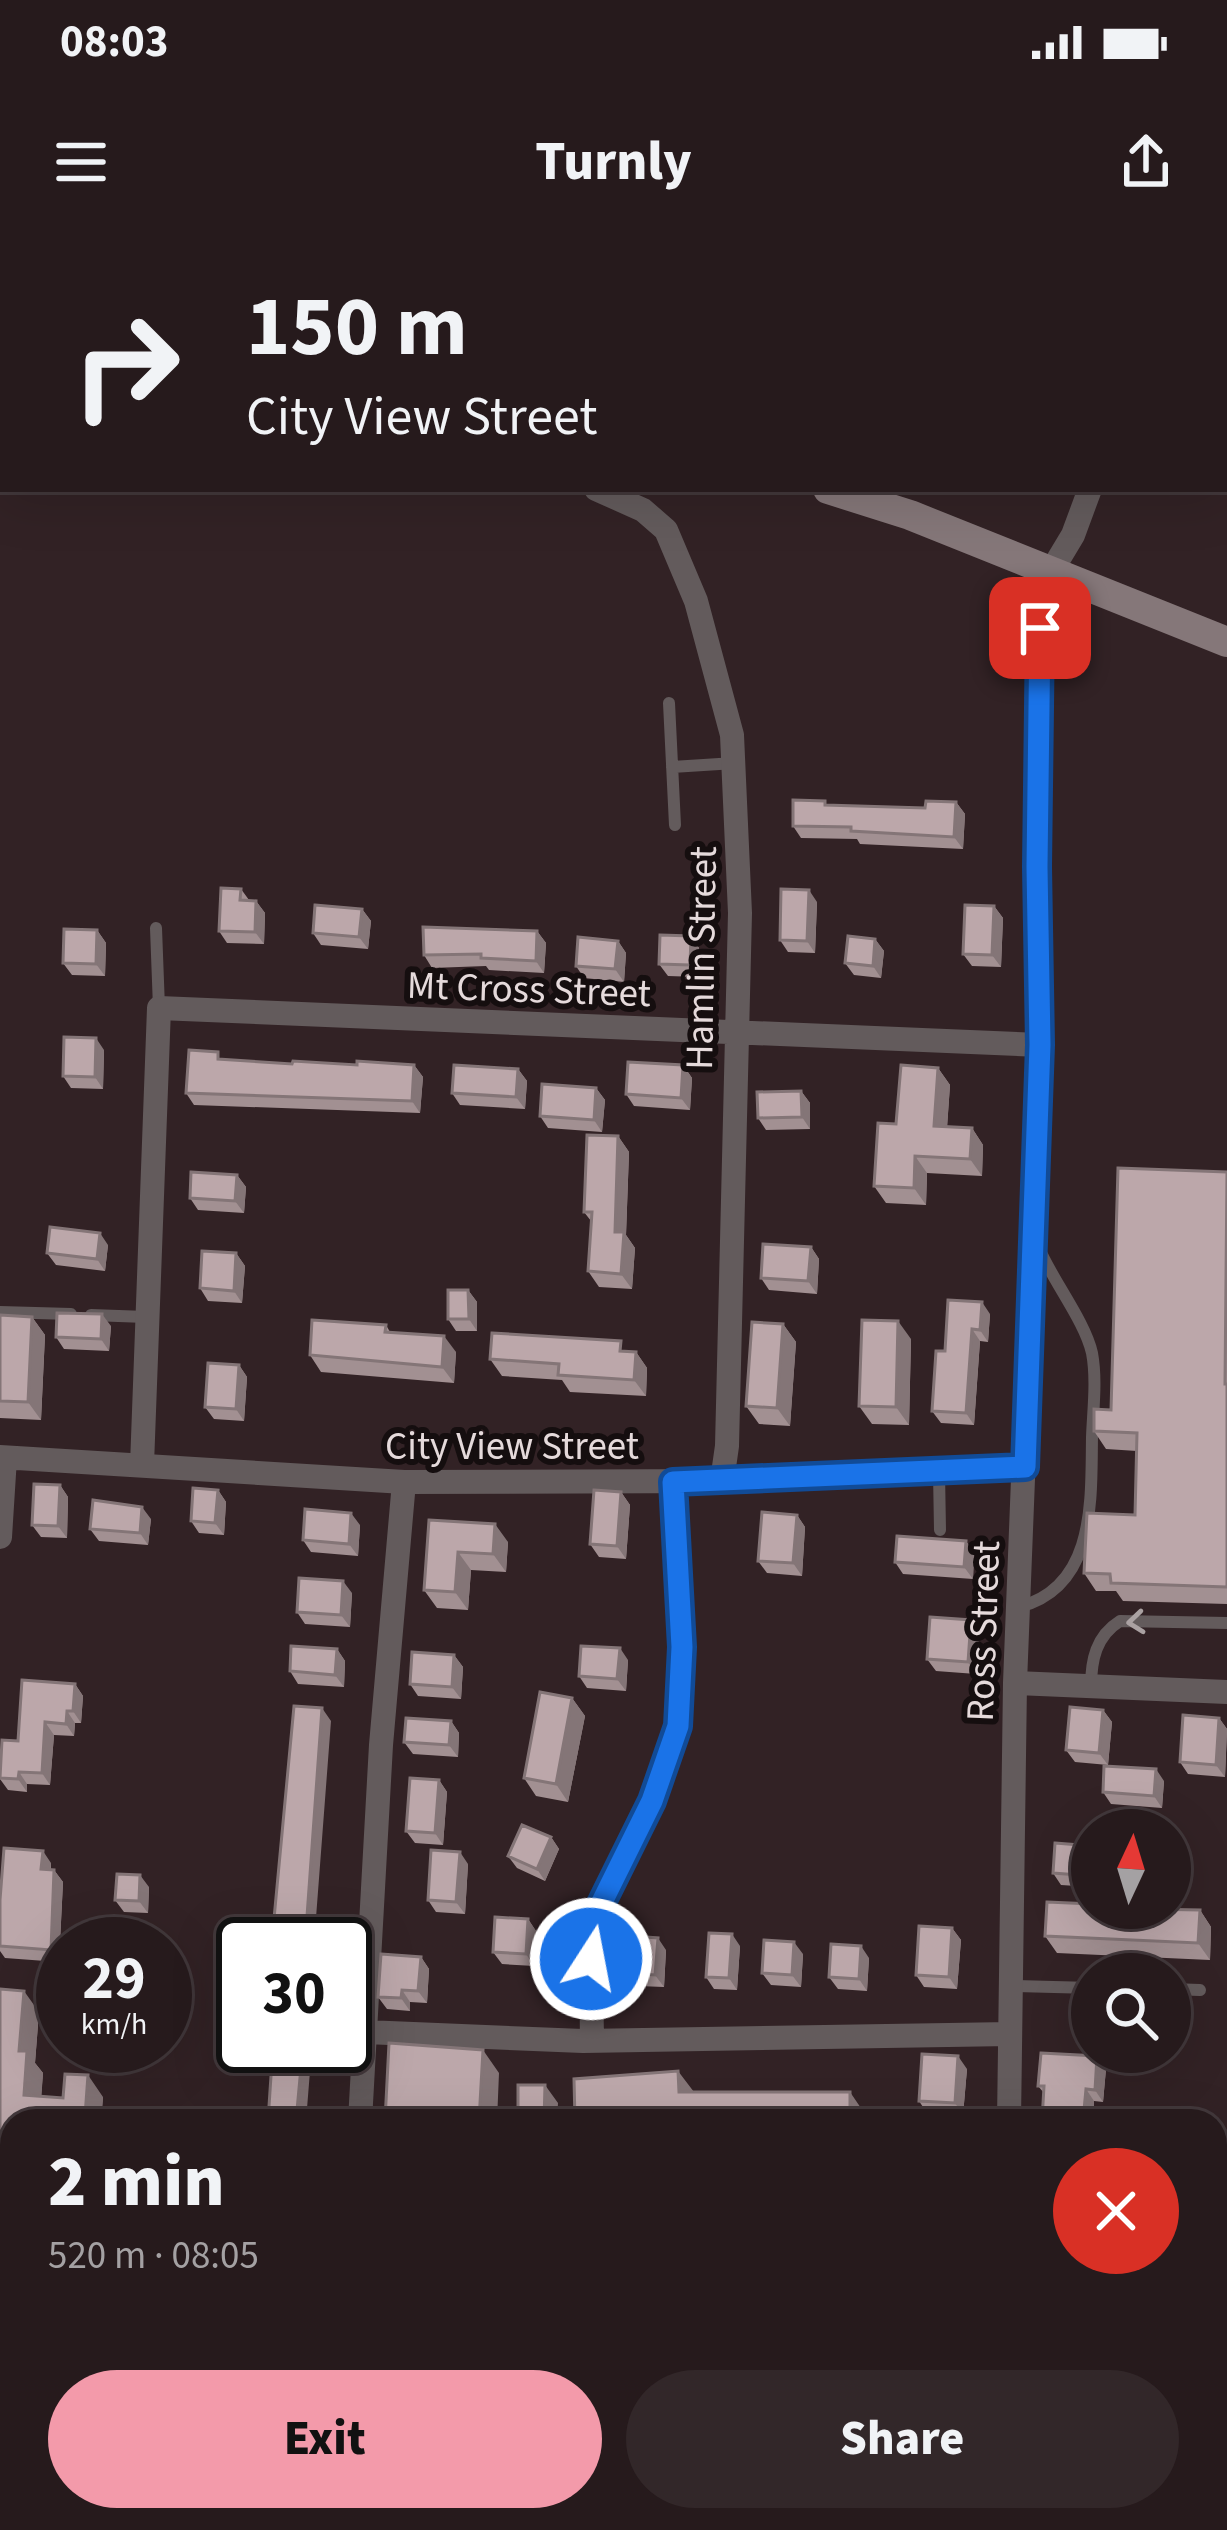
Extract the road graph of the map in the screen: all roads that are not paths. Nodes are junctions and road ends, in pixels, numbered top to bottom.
1 (603, 492) edge
2 (837, 492) edge
3 (1089, 492) edge
4 (1052, 570) junction
5 (1227, 641) edge
6 (668, 703) dead end
7 (734, 763) junction
8 (672, 767) junction
9 (675, 825) dead end
10 (156, 928) dead end
11 (159, 1008) junction
12 (735, 1032) junction
13 (1040, 1045) junction
14 (1035, 1238) junction
15 (0, 1312) edge
16 (146, 1317) junction
17 (2, 1457) edge
18 (142, 1466) junction
19 (1025, 1467) junction
20 (939, 1471) junction
21 (722, 1481) junction
22 (404, 1482) junction
23 (673, 1482) junction
24 (940, 1530) dead end
25 (0, 1538) edge
26 (1019, 1607) junction
27 (1227, 1623) edge
28 (1016, 1684) junction
29 (1091, 1687) junction
30 (1227, 1692) edge
31 (371, 1917) edge
32 (1011, 1986) junction
33 (1071, 1987) edge
34 (1191, 1990) edge
35 (1200, 1990) dead end
36 (372, 2032) edge
37 (1010, 2034) junction
38 (592, 2041) junction
39 (363, 2073) edge
40 (361, 2109) edge
41 (1009, 2109) edge

1 - 7 street, Hamlin Street
2 - 4 main road
3 - 4 street, Ross Street
4 - 5 main road
4 - 13 street, Ross Street
6 - 8 lane
7 - 8 lane
7 - 12 street, Hamlin Street
8 - 9 lane
10 - 11 lane
11 - 12 street, Mt Cross Street
11 - 16 street
12 - 13 street, Mt Cross Street
12 - 21 street, Hamlin Street
13 - 14 street, Ross Street
14 - 19 street, Ross Street
14 - 26 lane
15 - 16 lane
16 - 18 street
17 - 18 street, City View Street
17 - 25 street
18 - 22 street, City View Street
19 - 20 street, City View Street
19 - 26 street, Ross Street
20 - 21 street, City View Street
20 - 24 lane
21 - 23 street, City View Street
22 - 23 street, City View Street
22 - 31 street
23 - 38 street
26 - 28 street, Ross Street
27 -> 29 lane
28 - 29 street
28 - 32 street, Ross Street
29 - 30 street
32 - 33 lane
32 - 37 street, Ross Street
34 - 35 lane
36 - 38 street
37 - 38 street
37 - 41 street, Ross Street
39 - 40 street

